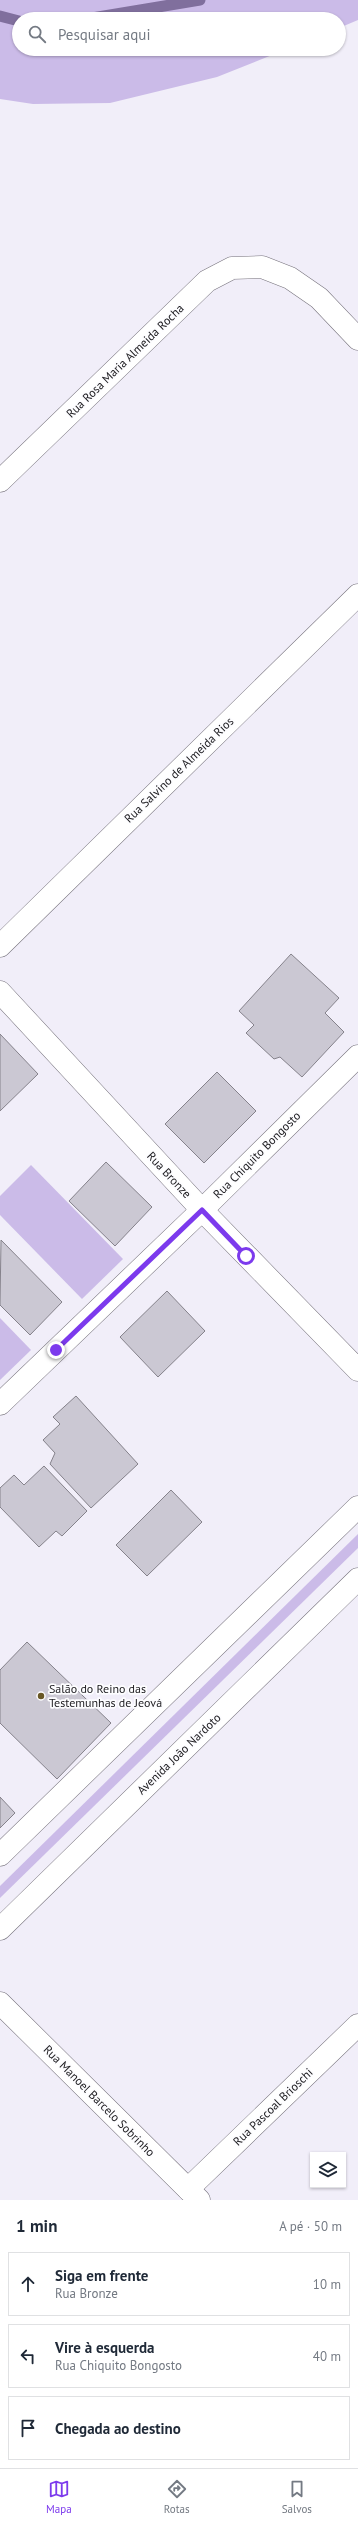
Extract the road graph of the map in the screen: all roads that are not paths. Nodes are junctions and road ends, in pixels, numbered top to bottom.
1 (358, 339) edge
2 (0, 481) edge
3 (358, 595) edge
4 (0, 946) edge
5 (0, 992) edge
6 (358, 1056) edge
7 (202, 1210) junction
8 (358, 1370) edge
9 (0, 1404) edge
10 (358, 1507) edge
11 (358, 1579) edge
12 (0, 1855) edge
13 (0, 1929) edge
14 (0, 2003) edge
15 (358, 2025) edge
16 (193, 2194) edge

1 - 2 street, Rua Rosa Maria Almeida Rocha
3 - 4 street, Rua Salvino de Almeida Rios
5 - 7 street, Rua Bronze
6 - 7 street, Rua Chiquito Bongosto
7 - 8 street, Rua Bronze
7 - 9 street, Rua Chiquito Bongosto
10 - 12 street
11 - 13 street, Avenida João Nardoto
14 - 16 street, Rua Manoel Barcelo Sobrinho
15 - 16 street, Rua Pascoal Brioschi

